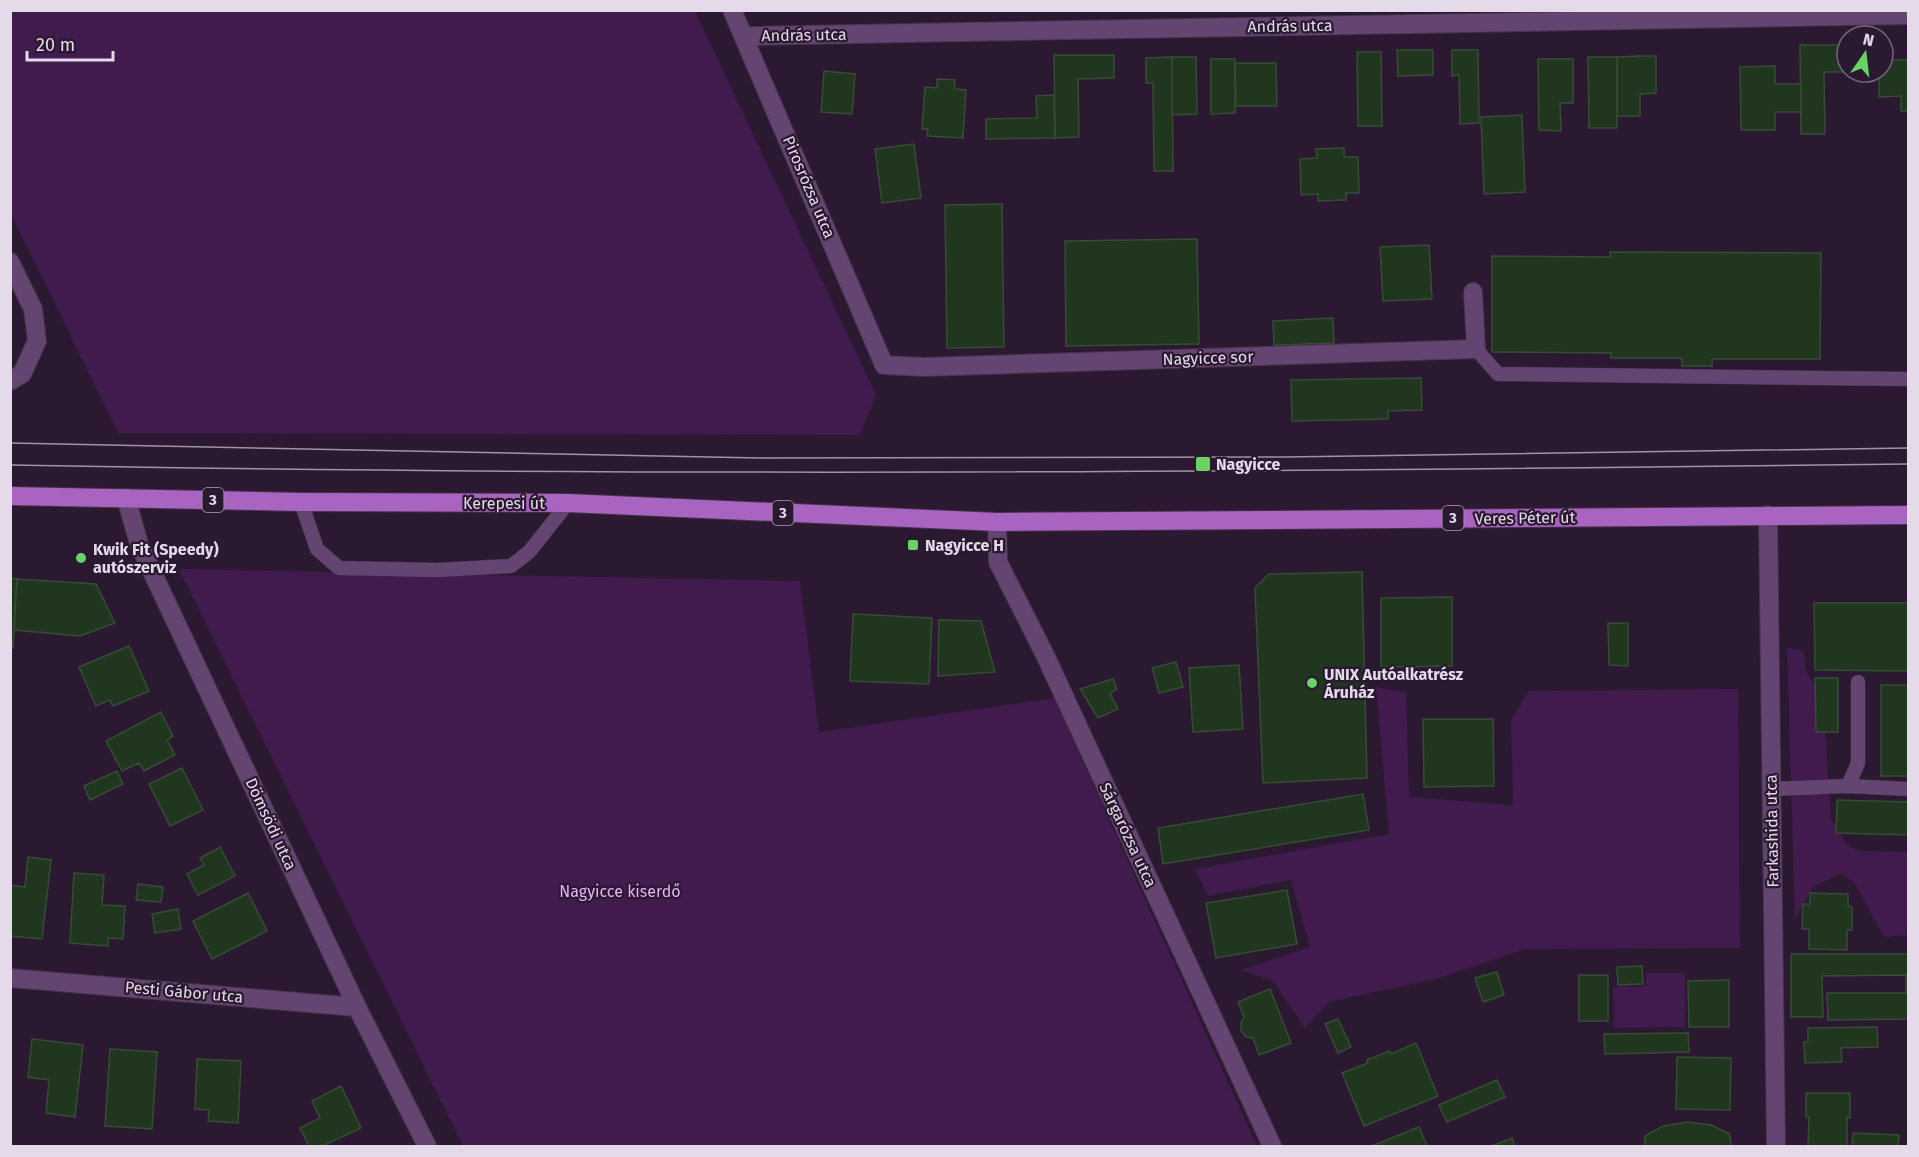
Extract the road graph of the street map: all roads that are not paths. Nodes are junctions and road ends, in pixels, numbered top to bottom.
1 (732, 10) edge
2 (1908, 15) edge
3 (744, 36) junction
4 (10, 262) edge
5 (1473, 292) dead end
6 (1476, 349) junction
7 (884, 364) joint
8 (1908, 379) edge
9 (10, 381) edge
10 (10, 496) edge
11 (126, 498) junction
12 (301, 502) junction
13 (568, 503) junction
14 (1768, 515) junction
15 (1908, 515) edge
16 (997, 522) junction
17 (1858, 682) dead end
18 (1848, 786) junction
19 (1771, 789) junction
20 (1908, 789) edge
21 (10, 978) edge
22 (357, 1007) junction
23 (427, 1146) edge
24 (1272, 1146) edge
25 (1776, 1146) edge

1 - 3 street, Pirosrózsa utca
2 - 3 street, András utca
3 - 7 street, Pirosrózsa utca
4 - 9 street
5 - 6 street
6 - 7 street, Nagyicce sor
6 - 8 lane
10 - 11 main road, Kerepesi út / 3
11 - 12 main road, Kerepesi út / 3
11 - 22 street, Dömsödi utca
12 - 13 main road, Kerepesi út / 3
12 - 13 lane
13 - 16 main road, Kerepesi út / 3
14 - 15 main road, Veres Péter út / 3
14 - 16 main road, Veres Péter út / 3
14 - 19 street, Farkashida utca
16 - 24 street, Sárgarózsa utca
17 - 18 lane
18 - 19 lane
18 - 20 lane
19 - 25 street, Farkashida utca
21 - 22 street, Pesti Gábor utca
22 - 23 street, Dömsödi utca

